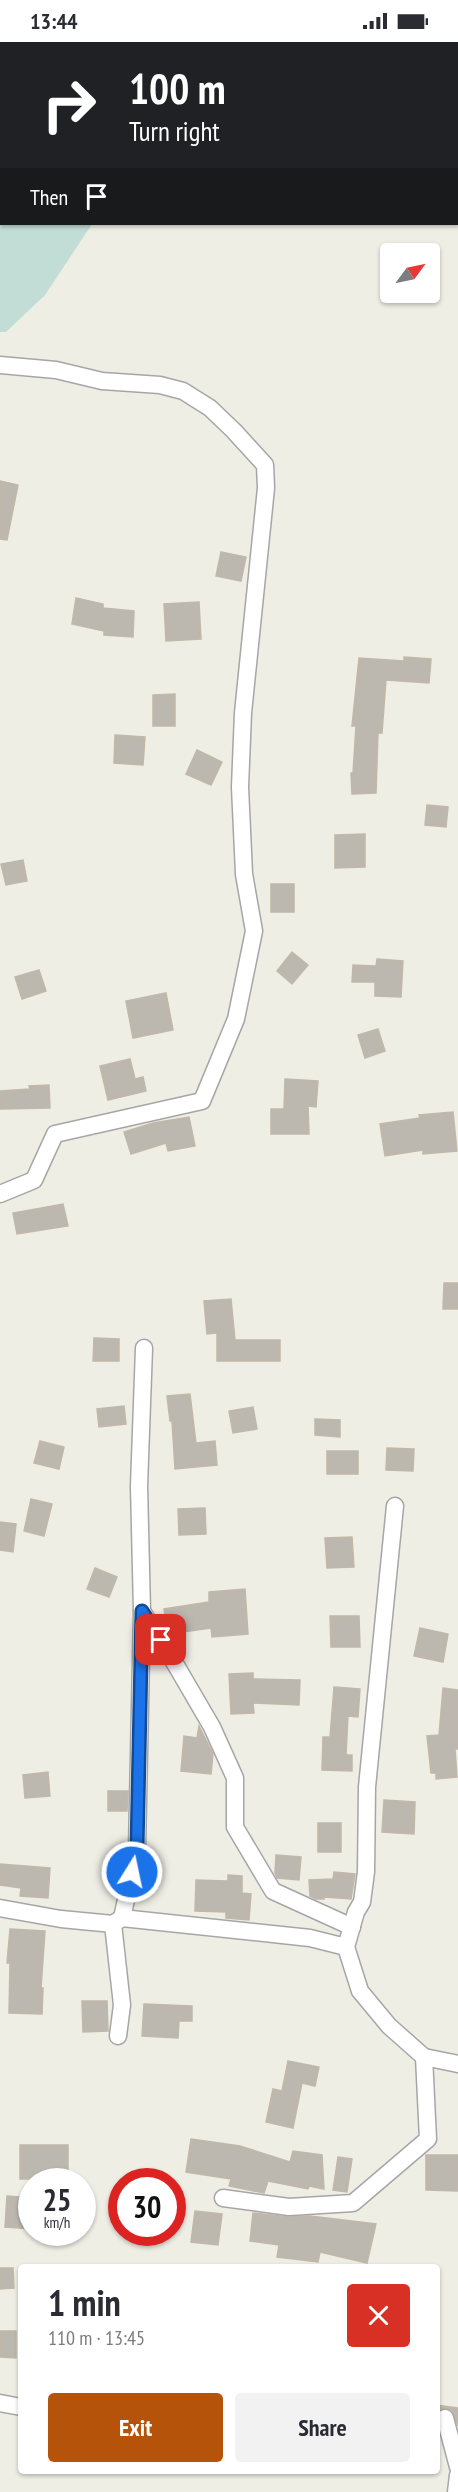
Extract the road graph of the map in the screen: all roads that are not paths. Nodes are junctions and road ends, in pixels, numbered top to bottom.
1 (0, 365) edge
2 (0, 1194) edge
3 (144, 1348) dead end
4 (396, 1506) dead end
5 (142, 1611) junction
6 (0, 1908) edge
7 (117, 1921) junction
8 (352, 1927) junction
9 (346, 1947) junction
10 (118, 2036) dead end
11 (424, 2057) junction
12 (458, 2064) edge
13 (223, 2198) dead end
14 (0, 2403) edge
15 (18, 2406) edge
16 (445, 2418) dead end
17 (458, 2467) edge
18 (458, 2475) edge
19 (456, 2492) edge

1 - 2 street
3 - 5 street
4 - 8 street
5 - 7 street
5 - 8 street
6 - 7 street
7 - 9 street
7 - 10 street
8 - 9 street
9 - 11 street
11 - 12 street
11 - 13 street
14 - 15 street
16 - 17 street
18 - 19 street

